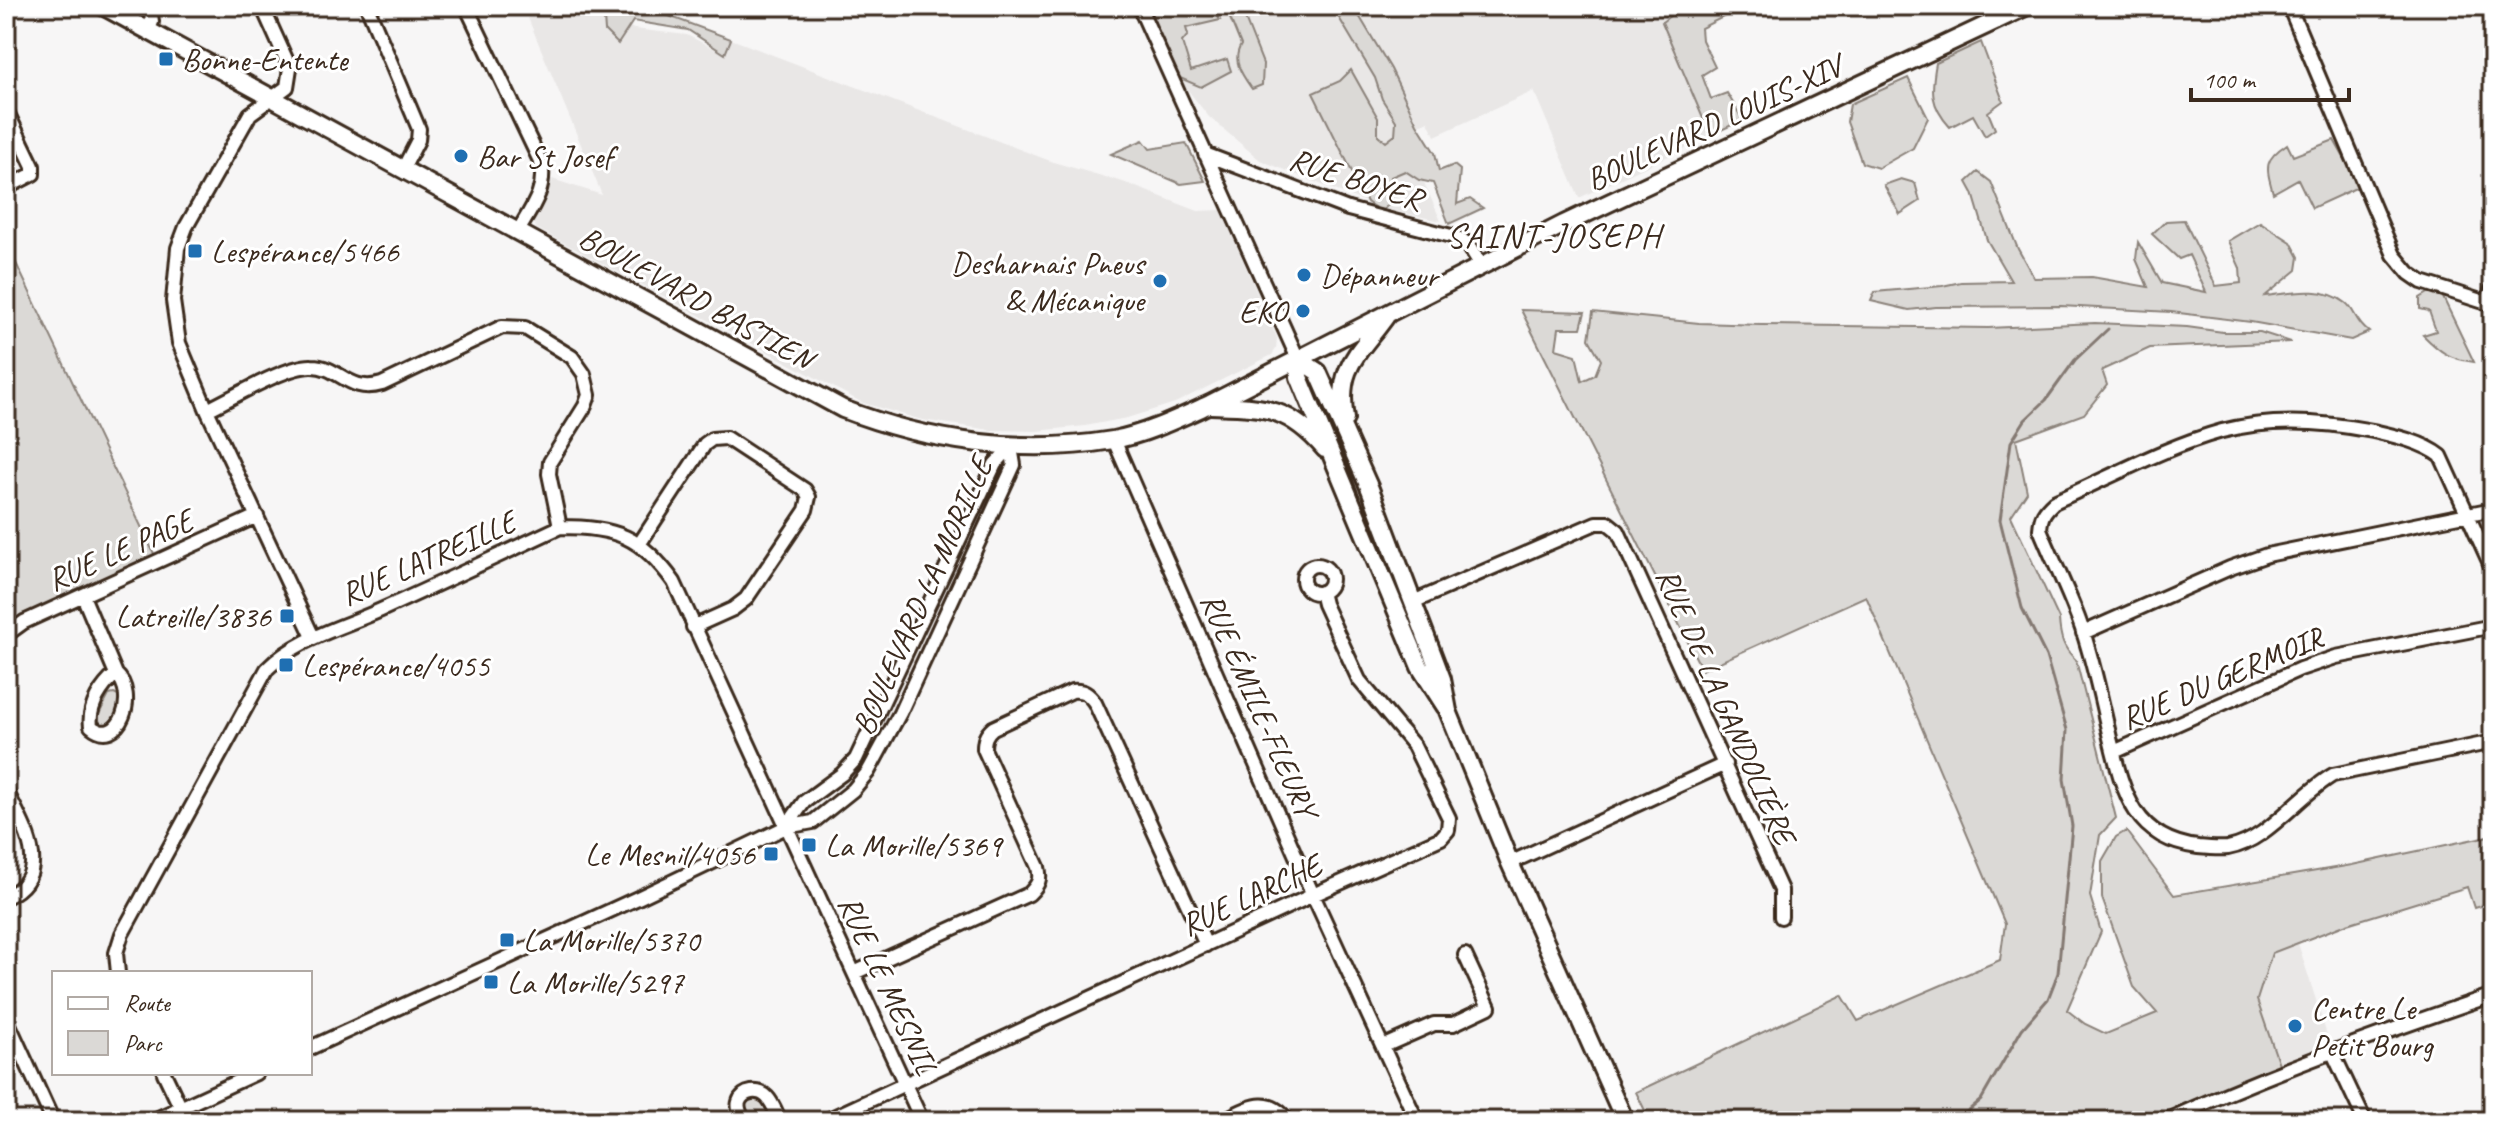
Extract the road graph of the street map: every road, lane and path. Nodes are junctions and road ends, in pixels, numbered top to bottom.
1 (103, 6) edge
2 (150, 6) edge
3 (262, 6) edge
4 (367, 6) edge
5 (466, 6) edge
6 (1139, 6) edge
7 (2027, 6) edge
8 (2289, 6) edge
9 (2489, 6) edge
10 (2493, 15) edge
11 (147, 30) junction
12 (273, 99) junction
13 (6, 110) edge
14 (1205, 154) junction
15 (403, 169) junction
16 (6, 188) edge
17 (517, 233) junction
18 (1481, 265) junction
19 (2493, 287) edge
20 (2490, 304) edge
21 (1390, 312) junction
22 (1298, 359) junction
23 (1210, 404) junction
24 (207, 410) junction
25 (1114, 440) junction
26 (1349, 440) junction
27 (1011, 447) junction
28 (1334, 459) junction
29 (2493, 509) edge
30 (2467, 514) junction
31 (257, 516) junction
32 (560, 527) junction
33 (640, 543) junction
34 (2493, 570) edge
35 (1321, 592) dead end
36 (83, 596) junction
37 (1413, 602) junction
38 (2493, 626) edge
39 (693, 627) junction
40 (2083, 633) junction
41 (6, 635) edge
42 (313, 637) junction
43 (116, 674) dead end
44 (1448, 711) junction
45 (2493, 742) edge
46 (2114, 752) junction
47 (1725, 764) junction
48 (6, 790) edge
49 (786, 827) junction
50 (1510, 863) junction
51 (1313, 895) junction
52 (6, 897) edge
53 (1781, 917) dead end
54 (1206, 945) junction
55 (1465, 955) dead end
56 (118, 971) edge
57 (854, 973) junction
58 (2493, 995) edge
59 (6, 1018) edge
60 (1384, 1046) junction
61 (312, 1047) edge
62 (2332, 1051) junction
63 (165, 1075) edge
64 (252, 1075) edge
65 (906, 1084) junction
66 (181, 1108) junction
67 (2168, 1120) edge
68 (53, 1121) edge
69 (152, 1121) edge
70 (187, 1121) edge
71 (744, 1121) edge
72 (780, 1121) edge
73 (825, 1121) edge
74 (922, 1121) edge
75 (1221, 1121) edge
76 (1288, 1121) edge
77 (1417, 1121) edge
78 (1625, 1121) edge
79 (2365, 1121) edge

1 - 11 main road, BOULEVARD BASTIEN
2 - 11 street
3 - 12 street
4 - 15 street
5 - 17 street
6 - 14 street
7 - 18 main road, BOULEVARD LOUIS-XIV
8 - 20 street
9 - 10 street
11 - 12 main road, BOULEVARD BASTIEN
12 - 15 main road, BOULEVARD BASTIEN
12 - 24 street
13 - 16 street
14 - 18 street, RUE BOYER
14 - 22 street
15 - 17 main road, BOULEVARD BASTIEN
17 - 27 main road, BOULEVARD BASTIEN
18 - 21 main road, BOULEVARD LOUIS-XIV
19 - 20 street
21 - 22 main road, BOULEVARD LOUIS-XIV
21 - 26 main road
22 - 23 main road, BOULEVARD BASTIEN
22 - 26 main road
22 - 28 main road
23 - 25 main road, BOULEVARD BASTIEN
23 - 28 main road
24 - 31 street
24 - 32 street
25 - 27 main road, BOULEVARD BASTIEN
25 - 51 street, RUE ÉMILE-FLEURY
26 - 37 main road
27 - 49 street, BOULEVARD LA MORILLE
27 - 49 street, BOULEVARD LA MORILLE
28 - 44 main road
29 - 30 street
30 - 34 street
30 - 40 street
30 - 40 street
31 - 36 street, RUE LE PAGE
31 - 42 street
32 - 33 street, RUE LATREILLE
32 - 42 street, RUE LATREILLE
33 - 39 street, RUE LATREILLE
33 - 39 street
35 - 51 street, RUE LARCHE
36 - 41 street, RUE LE PAGE
36 - 43 street
37 - 44 main road
37 - 47 street, RUE DE LA GANDOLIÈRE
38 - 46 street, RUE DU GERMOIR
39 - 49 street, RUE LATREILLE
40 - 46 street
42 - 56 street, RUE LATREILLE
44 - 50 main road
45 - 46 street
47 - 50 street
47 - 53 street, RUE DE LA GANDOLIÈRE
48 - 52 street
49 - 57 street, RUE LE MESNIL
49 - 61 street, BOULEVARD LA MORILLE
50 - 78 main road
51 - 54 street, RUE LARCHE
51 - 60 street, RUE ÉMILE-FLEURY
54 - 57 street
54 - 65 street, RUE LARCHE
55 - 60 street
57 - 65 street, RUE LE MESNIL
58 - 62 street
59 - 68 street
60 - 77 street, RUE ÉMILE-FLEURY
62 - 67 street
62 - 79 street
63 - 66 street
64 - 66 street
65 - 73 street, RUE LARCHE
65 - 74 street, RUE LE MESNIL
66 - 69 street
66 - 70 street
71 - 72 street
75 - 76 street

